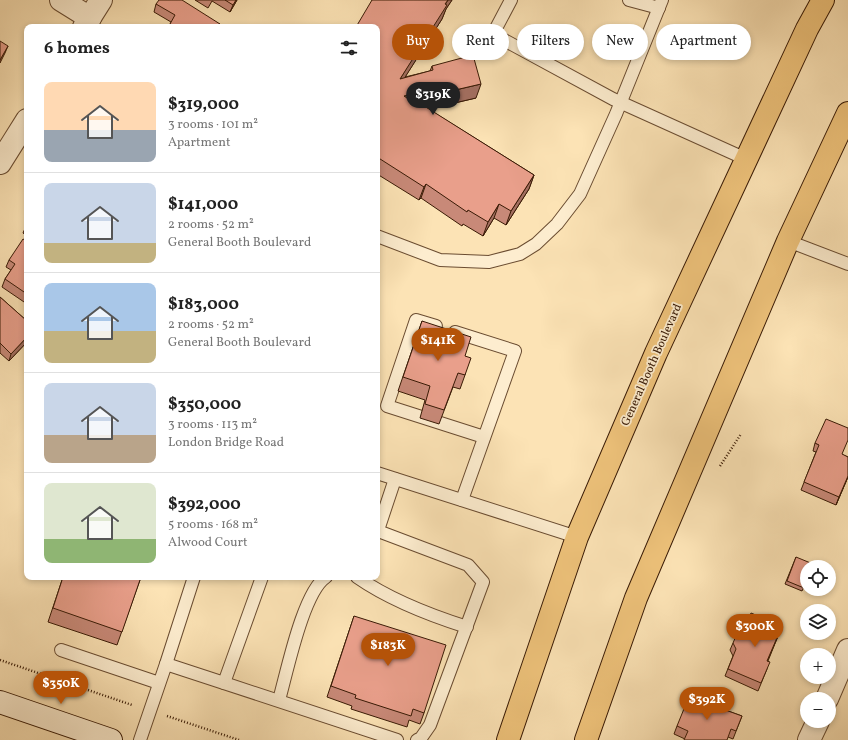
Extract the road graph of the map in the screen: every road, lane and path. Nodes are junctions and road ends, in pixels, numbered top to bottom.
1 (61, 0) edge
2 (512, 0) edge
3 (629, 0) edge
4 (823, 0) edge
5 (660, 4) edge
6 (92, 15) edge
7 (620, 102) junction
8 (848, 113) edge
9 (24, 125) edge
10 (746, 159) junction
11 (0, 164) edge
12 (380, 237) edge
13 (788, 241) junction
14 (848, 264) edge
15 (484, 437) junction
16 (380, 474) edge
17 (395, 479) junction
18 (462, 500) junction
19 (380, 526) edge
20 (380, 533) edge
21 (577, 537) junction
22 (193, 580) edge
23 (261, 580) edge
24 (322, 580) edge
25 (362, 580) edge
26 (467, 626) junction
27 (61, 650) dead end
28 (848, 650) edge
29 (0, 660) edge
30 (166, 664) junction
31 (159, 682) junction
32 (224, 683) junction
33 (830, 692) edge
34 (279, 700) junction
35 (0, 702) edge
36 (150, 711) junction
37 (815, 728) edge
38 (111, 740) edge
39 (140, 740) edge
40 (238, 740) edge
41 (397, 740) edge
42 (417, 740) edge
43 (508, 740) edge
44 (586, 740) edge
45 (809, 740) edge

1 - 6 street
2 - 7 lane
3 - 5 lane
4 - 10 highway, General Booth Boulevard
5 - 7 lane
7 - 10 lane
7 - 12 lane
8 - 13 highway
9 - 11 street
10 - 21 highway, General Booth Boulevard
13 - 14 lane
13 - 44 highway
15 - 15 lane
15 - 18 lane
16 - 17 lane
17 - 18 lane
17 - 19 lane
18 - 21 lane
20 - 26 lane
21 - 43 highway, General Booth Boulevard
22 - 30 lane
23 - 32 lane
24 - 34 lane
25 - 26 lane
26 - 42 lane
27 - 31 lane
28 - 33 street
29 - 36 path
30 - 31 lane
30 - 32 lane
31 - 36 lane
32 - 34 lane
34 - 41 lane
35 - 38 street
36 - 39 lane
36 - 40 path
37 - 45 street

